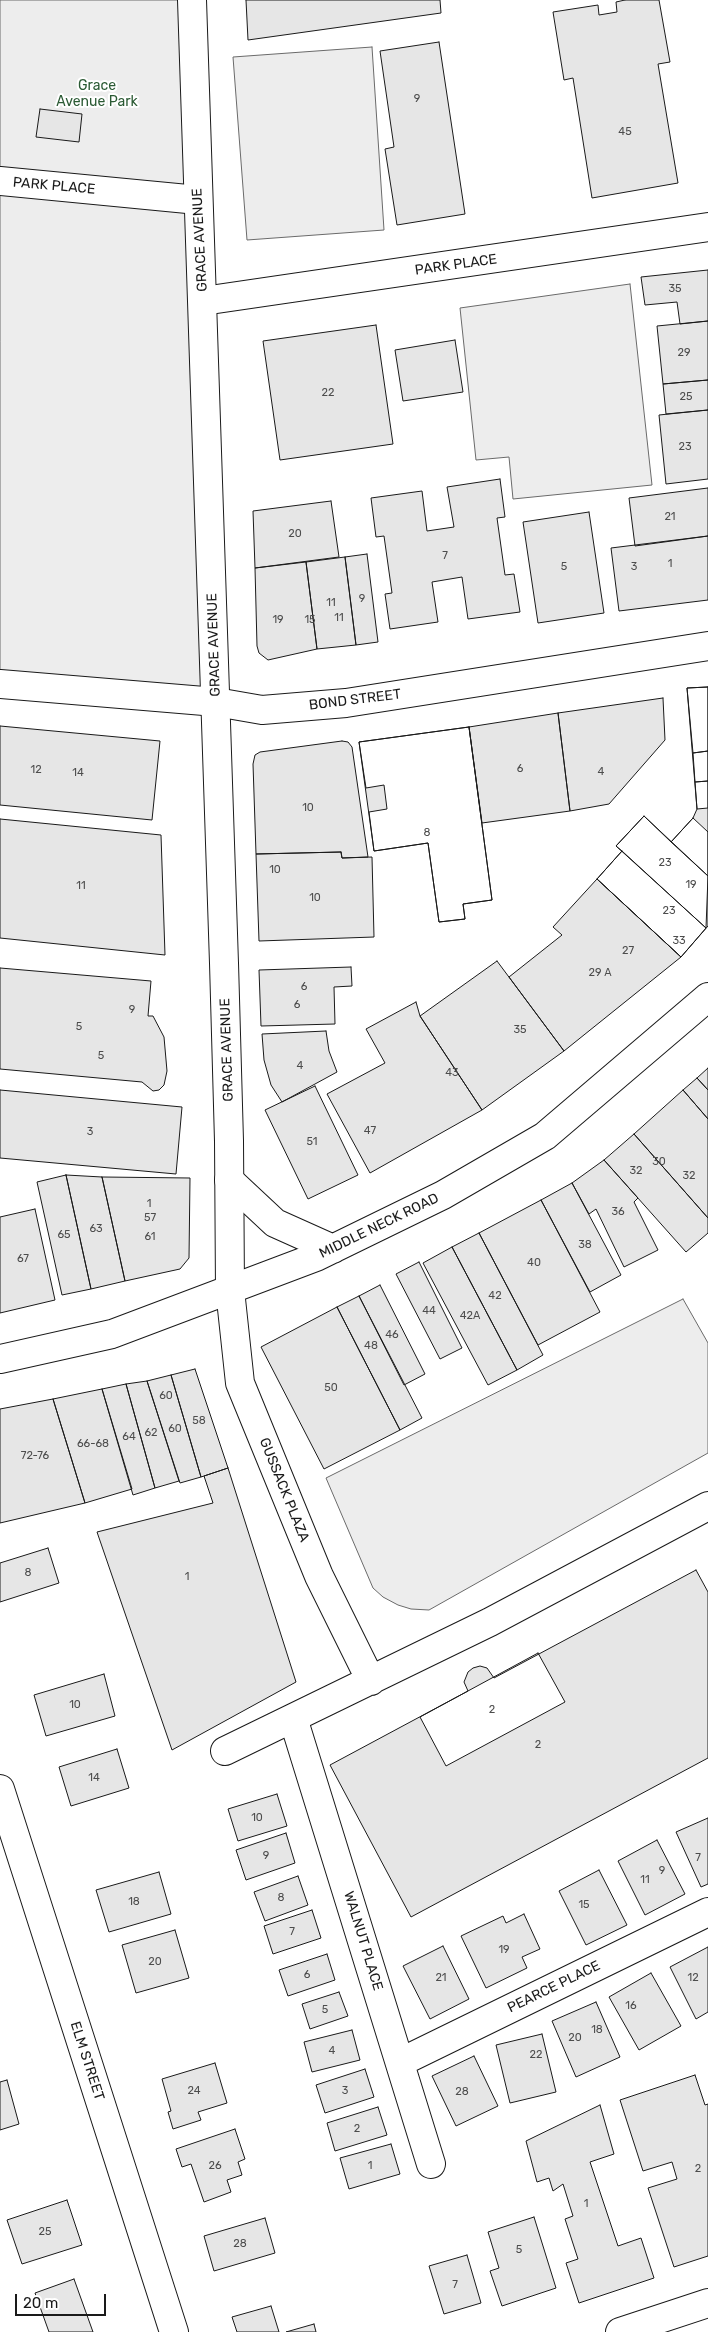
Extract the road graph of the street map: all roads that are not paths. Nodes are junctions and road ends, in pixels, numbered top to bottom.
1 (192, 0) edge
2 (0, 181) edge
3 (198, 200) junction
4 (708, 227) edge
5 (203, 301) junction
6 (708, 646) edge
7 (0, 684) edge
8 (216, 702) junction
9 (708, 997) edge
10 (230, 1180) junction
11 (333, 1249) junction
12 (230, 1290) junction
13 (0, 1359) edge
14 (708, 1506) edge
15 (371, 1680) junction
16 (293, 1718) junction
17 (225, 1751) dead end
18 (0, 1789) edge
19 (708, 1912) edge
20 (401, 2062) junction
21 (431, 2164) dead end
22 (708, 2303) edge
23 (174, 2332) edge
24 (620, 2332) edge

1 - 3 street, GRACE AVENUE
2 - 3 street, PARK PLACE
3 - 5 street, GRACE AVENUE
4 - 5 street, PARK PLACE
5 - 8 street, GRACE AVENUE
6 - 8 street, BOND STREET
7 - 8 street, BOND STREET
8 - 10 street, GRACE AVENUE
9 - 11 street, MIDDLE NECK ROAD
10 - 11 street
10 - 12 street, GRACE AVENUE
11 - 12 street, MIDDLE NECK ROAD
12 - 13 street, MIDDLE NECK ROAD
12 - 15 street, GUSSACK PLAZA
14 - 15 street
15 - 16 street
16 - 17 street
16 - 20 street, WALNUT PLACE
18 - 23 street, ELM STREET
19 - 20 street, PEARCE PLACE
20 - 21 street, WALNUT PLACE
22 - 24 street

